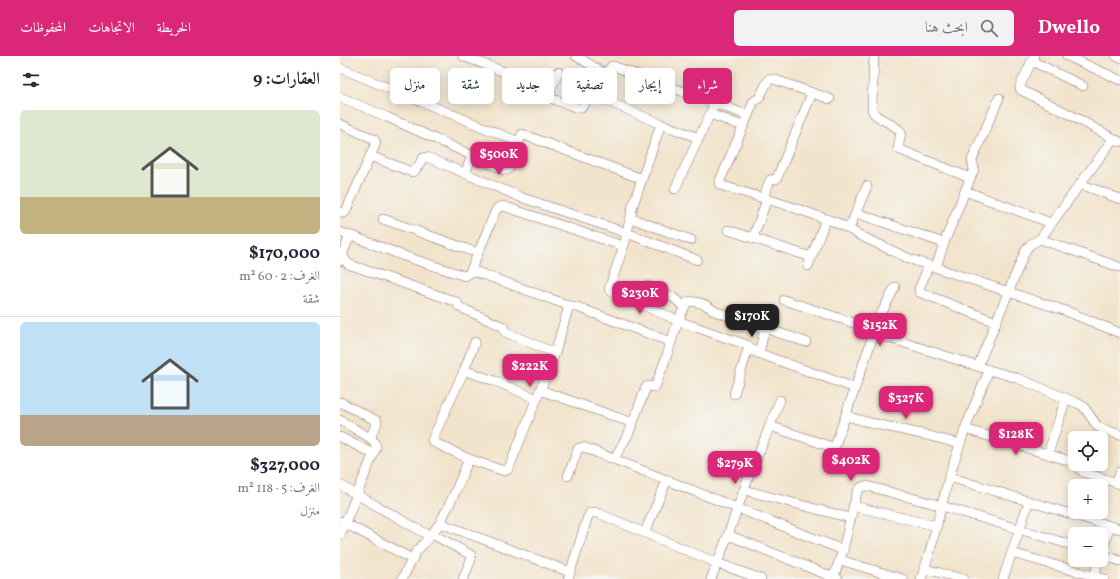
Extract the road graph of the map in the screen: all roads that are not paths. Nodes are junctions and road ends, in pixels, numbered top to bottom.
1 (463, 56) edge
2 (576, 56) edge
3 (874, 56) edge
4 (1067, 56) edge
5 (1116, 56) edge
6 (1033, 58) edge
7 (1120, 58) edge
8 (340, 68) edge
9 (596, 68) edge
10 (609, 68) edge
11 (502, 71) edge
12 (558, 72) dead end
13 (1120, 80) edge
14 (554, 84) edge
15 (1083, 86) dead end
16 (683, 91) edge
17 (812, 93) junction
18 (340, 97) edge
19 (999, 98) dead end
20 (830, 99) dead end
21 (567, 104) edge
22 (584, 104) edge
23 (615, 104) edge
24 (715, 104) edge
25 (718, 104) edge
26 (710, 114) junction
27 (747, 115) junction
28 (340, 124) edge
29 (662, 124) junction
30 (743, 126) junction
31 (699, 138) junction
32 (1117, 140) edge
33 (519, 142) junction
34 (370, 156) junction
35 (472, 156) junction
36 (465, 173) junction
37 (970, 178) junction
38 (642, 179) junction
39 (1080, 184) junction
40 (867, 186) dead end
41 (675, 189) dead end
42 (965, 191) junction
43 (765, 199) junction
44 (1120, 199) edge
45 (340, 212) edge
46 (856, 213) junction
47 (630, 218) junction
48 (383, 219) dead end
49 (826, 219) junction
50 (1051, 224) junction
51 (849, 229) junction
52 (728, 230) dead end
53 (340, 232) edge
54 (627, 234) junction
55 (351, 236) junction
56 (753, 238) junction
57 (1040, 239) junction
58 (691, 240) dead end
59 (944, 243) junction
60 (623, 246) junction
61 (478, 253) junction
62 (341, 259) edge
63 (697, 260) dead end
64 (933, 266) junction
65 (1119, 267) edge
66 (471, 270) junction
67 (648, 286) dead end
68 (895, 287) dead end
69 (1009, 292) junction
70 (784, 300) dead end
71 (568, 306) junction
72 (684, 307) junction
73 (678, 320) junction
74 (996, 322) junction
75 (765, 328) junction
76 (874, 331) junction
77 (1120, 333) edge
78 (475, 342) dead end
79 (671, 342) junction
80 (806, 342) dead end
81 (749, 346) junction
82 (555, 353) junction
83 (759, 353) junction
84 (978, 366) junction
85 (989, 370) junction
86 (464, 371) junction
87 (855, 388) junction
88 (539, 394) junction
89 (734, 394) dead end
90 (1066, 398) junction
91 (780, 400) dead end
92 (340, 402) edge
93 (846, 416) junction
94 (340, 420) edge
95 (633, 423) junction
96 (770, 426) junction
97 (965, 429) junction
98 (1120, 435) edge
99 (340, 437) edge
100 (370, 438) junction
101 (960, 444) junction
102 (373, 454) junction
103 (1048, 454) junction
104 (469, 459) junction
105 (614, 459) junction
106 (1068, 461) edge
107 (1082, 471) edge
108 (1120, 472) edge
109 (568, 476) dead end
110 (949, 476) junction
111 (667, 480) junction
112 (1118, 483) edge
113 (340, 485) edge
114 (744, 490) junction
115 (357, 494) junction
116 (1029, 501) junction
117 (853, 506) junction
118 (942, 506) junction
119 (738, 509) junction
120 (850, 518) junction
121 (342, 522) edge
122 (440, 523) junction
123 (937, 526) junction
124 (1110, 526) junction
125 (1020, 530) junction
126 (1120, 530) edge
127 (645, 532) junction
128 (1108, 532) edge
129 (431, 535) junction
130 (728, 535) junction
131 (340, 536) edge
132 (1068, 544) edge
133 (843, 550) junction
134 (1012, 553) junction
135 (1108, 557) edge
136 (412, 559) junction
137 (840, 560) junction
138 (1120, 561) edge
139 (717, 563) junction
140 (1097, 567) edge
141 (925, 569) junction
142 (569, 575) edge
143 (1094, 577) edge
144 (402, 579) edge
145 (463, 579) edge
146 (711, 579) edge
147 (761, 579) edge
148 (835, 579) edge
149 (903, 579) edge
150 (921, 579) edge
151 (964, 579) edge
152 (1004, 579) edge
153 (1104, 579) edge

1 - 11 street
2 - 9 street
3 - 37 street
4 - 13 street
5 - 7 street
6 - 15 street
6 - 32 street
8 - 33 street
10 - 16 street
12 - 14 street
17 - 20 street
17 - 27 street
17 - 43 street
18 - 35 street
19 - 37 street
21 - 22 street
23 - 29 street
24 - 26 street
25 - 27 street
26 - 30 street
26 - 31 street
27 - 30 street
28 - 34 street
29 - 31 street
29 - 38 street
30 - 43 street
31 - 41 street
32 - 39 street
33 - 35 street
33 - 38 street
34 - 36 street
34 - 45 street
35 - 36 street
36 - 54 street
37 - 42 street
38 - 47 street
39 - 44 street
39 - 50 street
40 - 46 street
42 - 50 street
42 - 59 street
43 - 49 street
43 - 56 street
46 - 51 street
46 - 59 street
47 - 54 street
47 - 58 street
48 - 61 street
49 - 51 street
49 - 56 street
50 - 57 street
51 - 64 street
52 - 56 street
53 - 55 street
54 - 60 street
54 - 63 street
55 - 62 street
55 - 66 street
57 - 65 street
57 - 69 street
59 - 64 street
60 - 61 street
60 - 73 street
61 - 66 street
62 - 82 street
64 - 69 street
64 - 74 street
66 - 71 street
67 - 72 street
68 - 76 street
69 - 74 street
69 - 77 street
70 - 76 street
71 - 79 street
71 - 82 street
72 - 73 street
72 - 75 street
73 - 79 street
73 - 81 street
74 - 84 street
75 - 80 street
75 - 83 street
76 - 84 street
76 - 87 street
78 - 86 street
79 - 95 street
81 - 83 street
81 - 89 street
82 - 88 street
83 - 87 street
84 - 85 street
85 - 90 street
85 - 97 street
86 - 88 street
86 - 104 street
87 - 93 street
88 - 95 street
88 - 104 street
90 - 98 street
90 - 103 street
91 - 96 street
92 - 100 street
93 - 96 street
93 - 101 street
94 - 100 street
95 - 105 street
96 - 114 street
97 - 101 street
97 - 103 street
99 - 102 street
100 - 102 street
101 - 110 street
102 - 115 street
103 - 106 street
104 - 122 street
105 - 109 street
105 - 111 street
107 - 112 street
108 - 112 street
110 - 116 street
110 - 118 street
111 - 119 street
111 - 127 street
113 - 115 street
114 - 119 street
114 - 120 street
115 - 121 street
115 - 129 street
116 - 124 street
116 - 125 street
117 - 118 street
117 - 120 street
117 - 123 street
118 - 123 street
118 - 125 street
119 - 130 street
119 - 133 street
120 - 133 street
121 - 131 street
121 - 136 street
122 - 129 street
122 - 142 street
123 - 141 street
124 - 126 street
124 - 128 street
125 - 132 street
125 - 134 street
127 - 139 street
127 - 142 street
129 - 136 street
129 - 145 street
130 - 139 street
130 - 148 street
133 - 137 street
134 - 143 street
134 - 152 street
135 - 138 street
136 - 144 street
137 - 148 street
137 - 149 street
139 - 146 street
139 - 147 street
140 - 143 street
141 - 150 street
141 - 151 street
143 - 153 street

